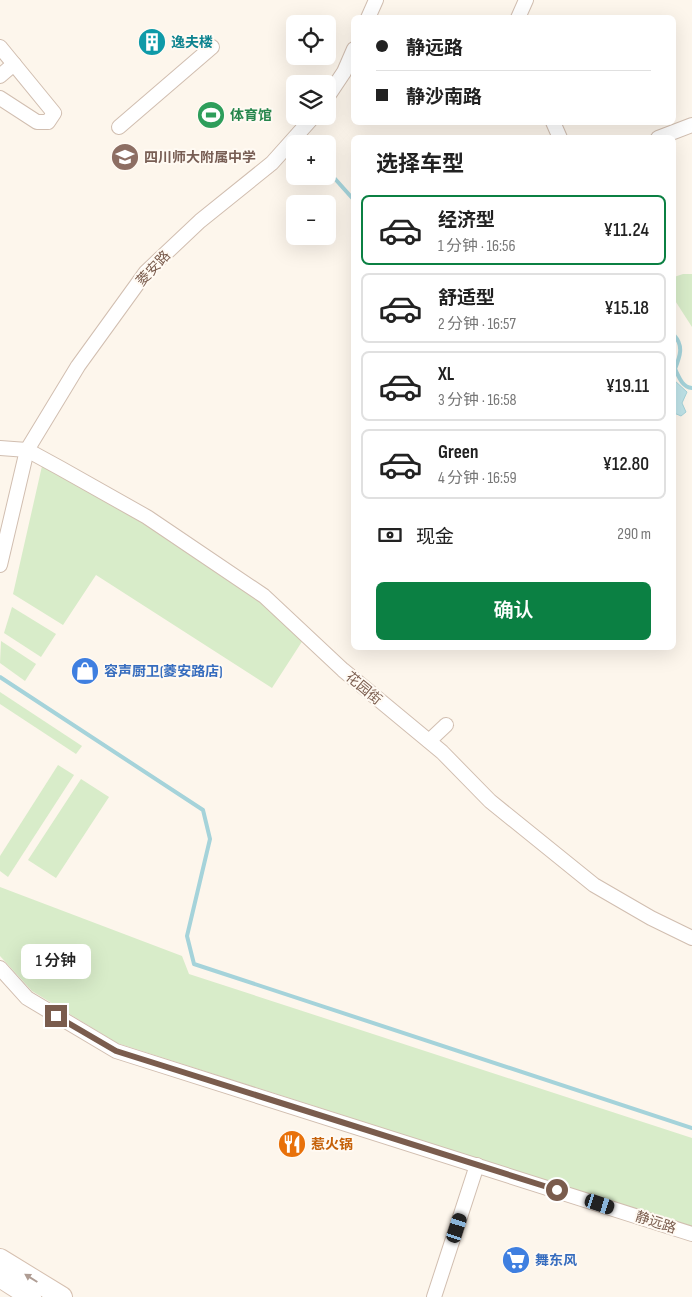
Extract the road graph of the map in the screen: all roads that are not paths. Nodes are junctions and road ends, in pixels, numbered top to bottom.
1 (376, 0) edge
2 (526, 0) edge
3 (369, 15) edge
4 (519, 15) edge
5 (0, 47) edge
6 (212, 47) dead end
7 (351, 56) edge
8 (14, 64) junction
9 (0, 76) edge
10 (336, 84) edge
11 (0, 98) edge
12 (306, 125) edge
13 (692, 125) edge
14 (119, 127) dead end
15 (666, 135) edge
16 (0, 448) edge
17 (27, 450) junction
18 (0, 565) edge
19 (446, 725) dead end
20 (429, 741) junction
21 (692, 938) edge
22 (0, 968) edge
23 (477, 1165) junction
24 (692, 1234) edge
25 (0, 1259) edge
26 (0, 1277) edge
27 (31, 1297) edge
28 (62, 1297) edge
29 (434, 1297) edge

1 - 3 street
2 - 4 street
5 - 8 street
6 - 14 street
7 - 10 street
8 - 9 street
8 - 11 street
12 - 17 street, 菱安路
13 - 15 street
16 - 17 street
17 - 18 street, 菱安路
17 - 20 street, 花园街
19 - 20 street
20 - 21 street, 花园街
22 - 23 street, 静远路
23 - 24 street, 静远路
23 - 29 street
28 -> 25 main road
26 - 27 main road

